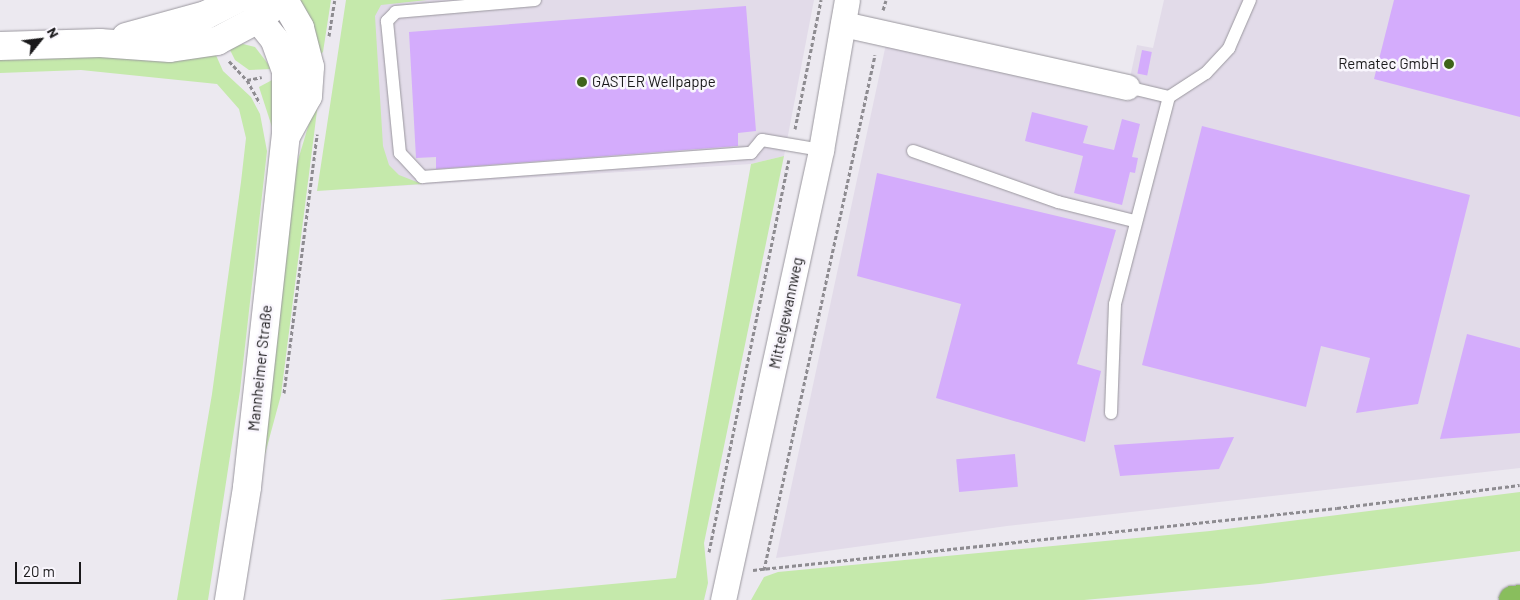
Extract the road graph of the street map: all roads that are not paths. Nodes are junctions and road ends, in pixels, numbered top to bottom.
1 (235, 0) edge
2 (283, 0) edge
3 (535, 0) edge
4 (847, 0) edge
5 (1250, 0) edge
6 (258, 9) edge
7 (843, 24) junction
8 (100, 43) junction
9 (0, 46) edge
10 (298, 69) junction
11 (1128, 87) joint
12 (1169, 97) junction
13 (821, 150) junction
14 (913, 151) dead end
15 (1134, 221) junction
16 (1111, 413) dead end
17 (1520, 599) edge
18 (229, 600) edge
19 (723, 600) edge
20 (1513, 600) edge

1 - 8 street
2 - 6 street
2 - 10 street, Mannheimer Straße
3 - 13 lane
4 - 7 street, Mittelgewannweg
5 - 12 lane
6 - 8 street
6 - 10 street, Mannheimer Straße
7 - 11 street
7 - 13 street, Mittelgewannweg
8 - 9 street
10 - 18 street, Mannheimer Straße
11 - 12 lane
12 - 15 lane
13 - 19 street, Mittelgewannweg
14 - 15 lane
15 - 16 lane
17 - 20 highway

